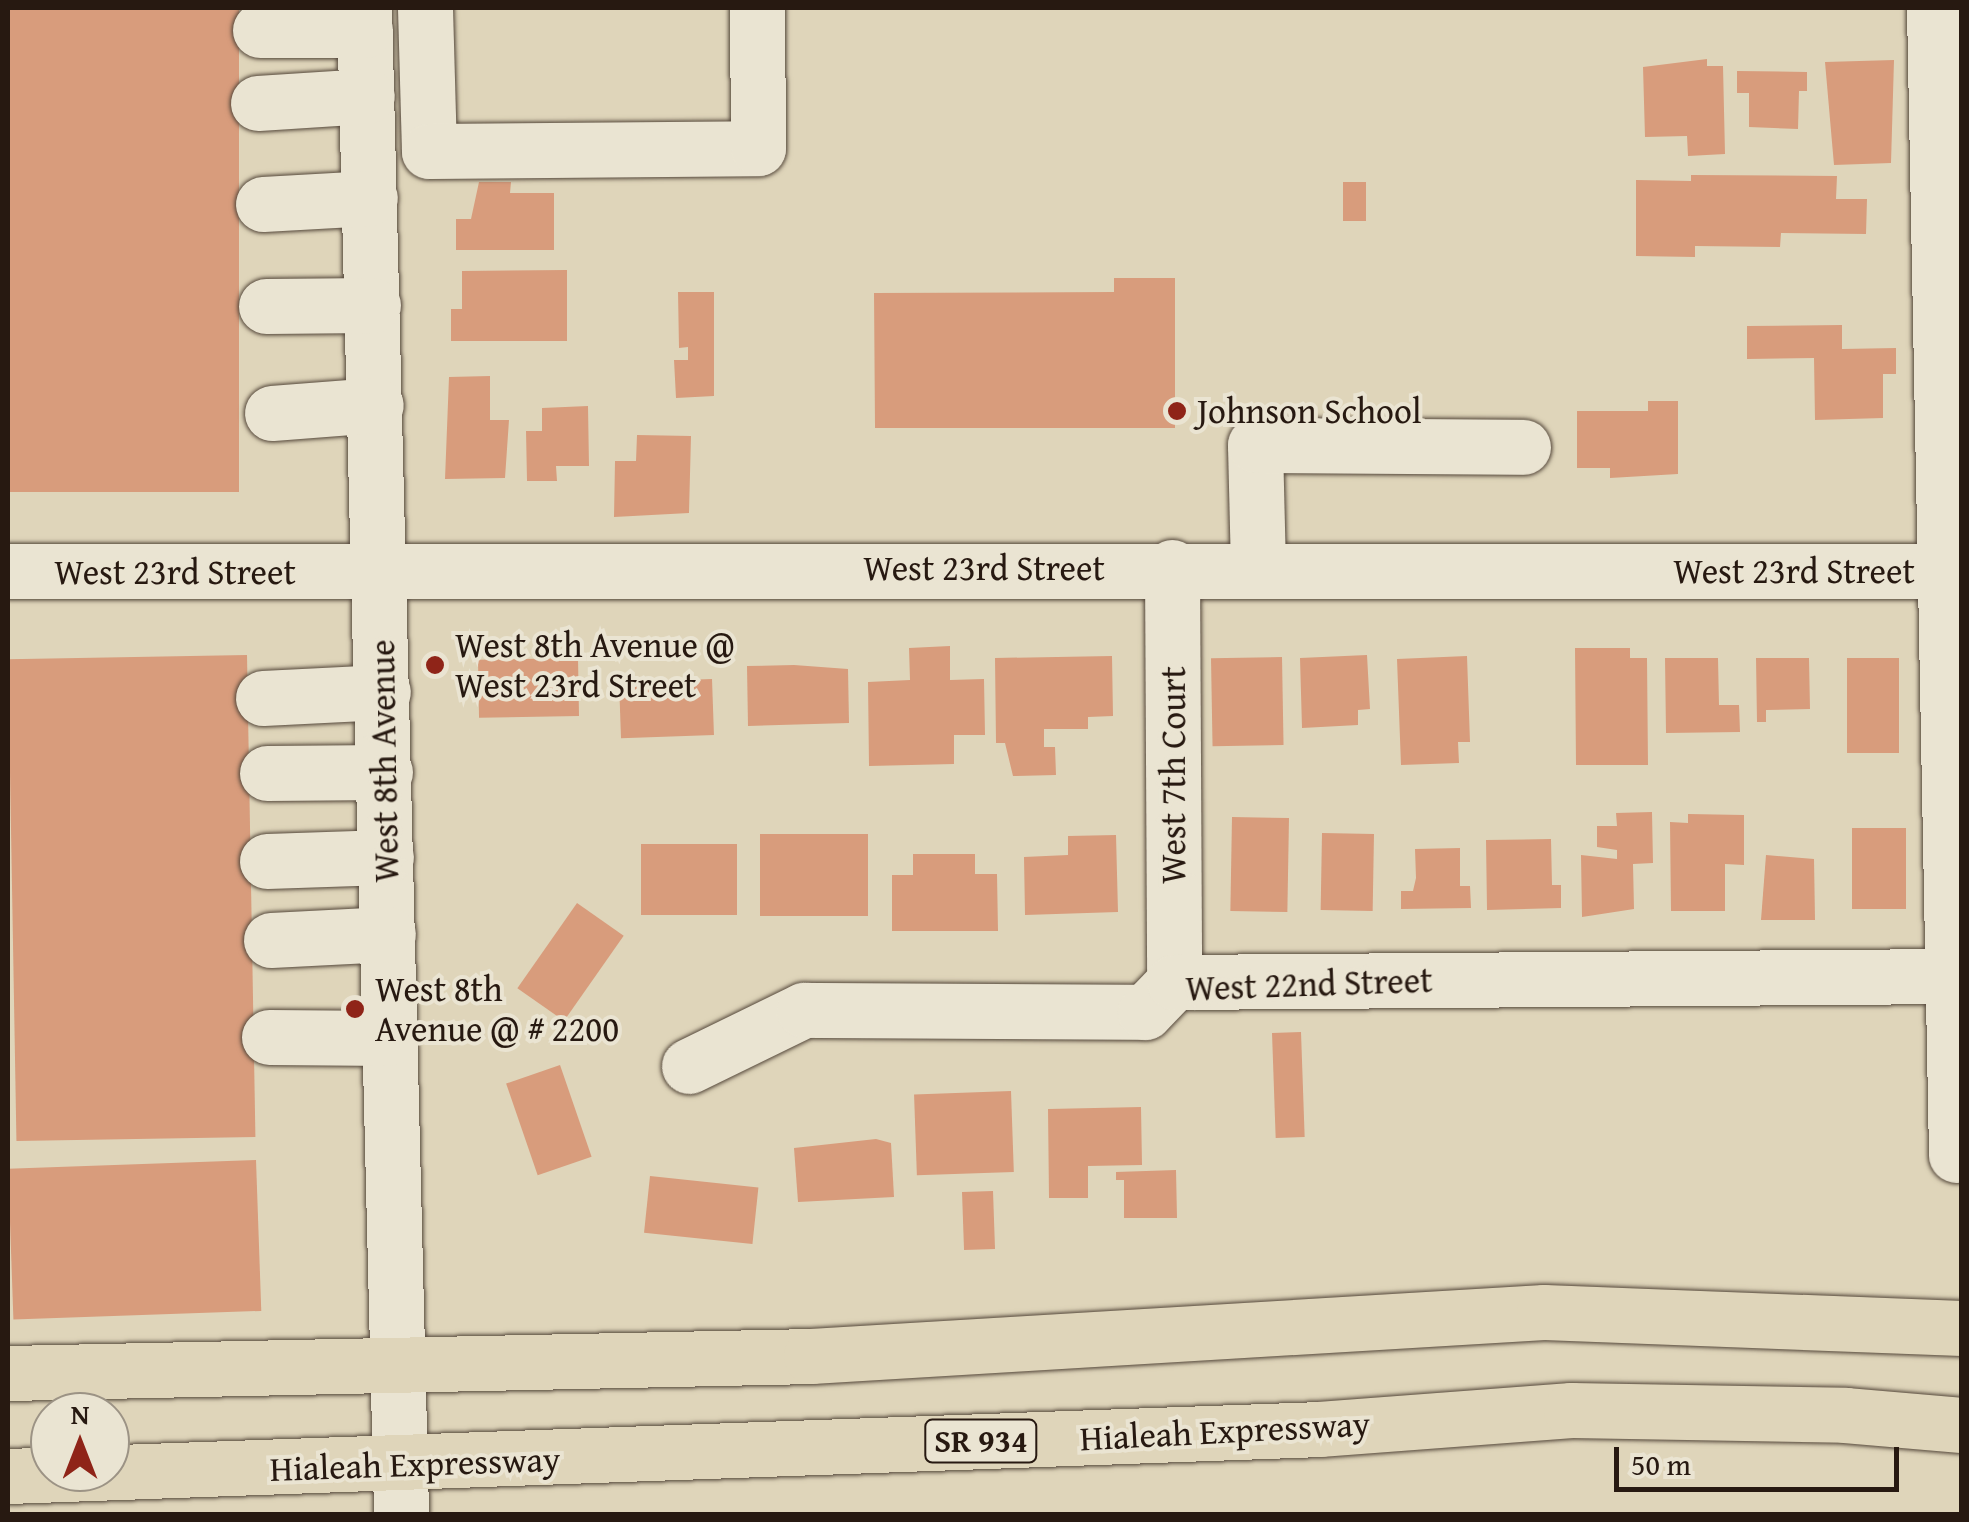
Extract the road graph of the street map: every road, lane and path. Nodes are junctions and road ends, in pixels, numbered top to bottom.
1 (425, 8) edge
2 (757, 8) edge
3 (1934, 8) edge
4 (365, 19) edge
5 (260, 30) dead end
6 (366, 96) junction
7 (258, 103) dead end
8 (370, 198) junction
9 (263, 204) dead end
10 (373, 305) junction
11 (266, 306) dead end
12 (376, 405) junction
13 (272, 413) dead end
14 (1523, 447) dead end
15 (1172, 567) junction
16 (1258, 568) junction
17 (8, 570) edge
18 (1955, 571) edge
19 (381, 573) junction
20 (383, 692) junction
21 (264, 698) dead end
22 (385, 772) junction
23 (268, 773) dead end
24 (386, 857) junction
25 (267, 861) dead end
26 (388, 934) junction
27 (272, 940) dead end
28 (1952, 976) junction
29 (1174, 982) junction
30 (269, 1037) dead end
31 (390, 1038) junction
32 (689, 1066) dead end
33 (1956, 1154) dead end
34 (1959, 1328) edge
35 (394, 1360) junction
36 (8, 1373) edge
37 (1958, 1425) edge
38 (8, 1476) edge
39 (400, 1490) edge

1 - 2 street
3 - 18 street
4 - 5 street
4 - 6 street, West 8th Avenue
6 - 7 street
6 - 8 street, West 8th Avenue
8 - 9 street
8 - 10 street, West 8th Avenue
10 - 11 street
10 - 12 street, West 8th Avenue
12 - 13 street
12 - 19 street, West 8th Avenue
14 - 16 street
15 - 16 street, West 23rd Street
15 - 19 street, West 23rd Street
15 - 29 street, West 7th Court
16 - 18 street, West 23rd Street
17 - 19 street, West 23rd Street
18 - 28 street
19 - 20 street, West 8th Avenue
20 - 21 street
20 - 22 street, West 8th Avenue
22 - 23 street
22 - 24 street, West 8th Avenue
24 - 25 street
24 - 26 street, West 8th Avenue
26 - 27 street
26 - 31 street, West 8th Avenue
28 - 29 street, West 22nd Street
28 - 33 street
29 - 32 street, West 22nd Street
30 - 31 street
31 - 35 street, West 8th Avenue
34 - 35 main road
35 - 36 main road
35 - 39 street, West 8th Avenue
37 - 39 main road, Hialeah Expressway / SR 934
38 - 39 main road, Hialeah Expressway / SR 934

